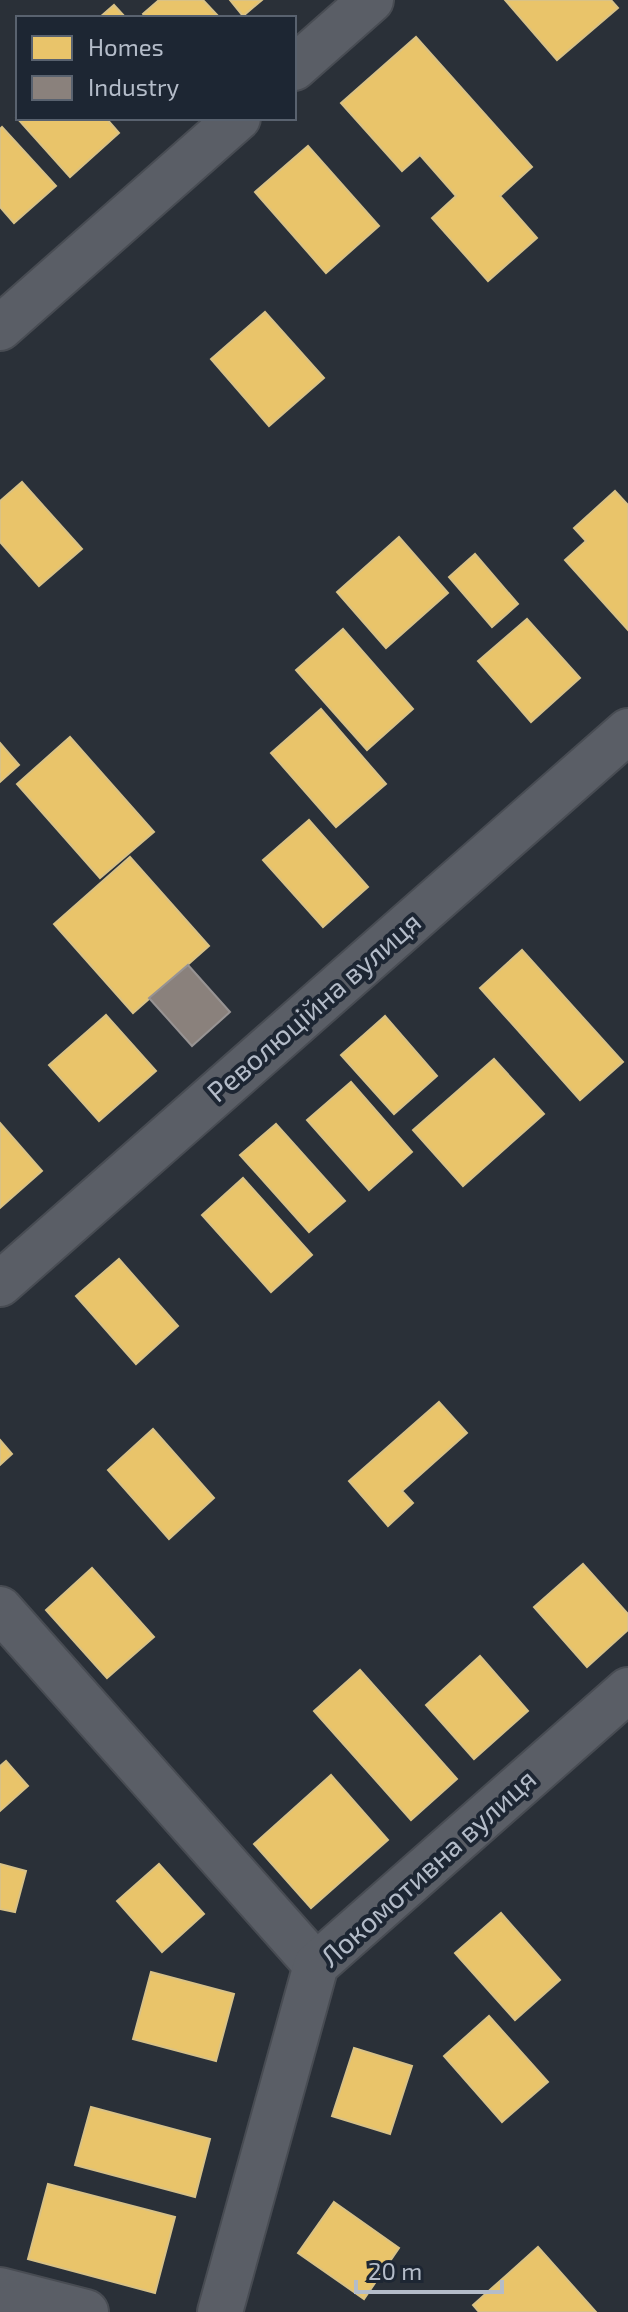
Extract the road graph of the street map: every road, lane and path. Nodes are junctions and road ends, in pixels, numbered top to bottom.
1 (371, 0) edge
2 (296, 66) edge
3 (236, 120) edge
4 (0, 328) edge
5 (628, 731) edge
6 (0, 1284) edge
7 (0, 1609) edge
8 (628, 1690) edge
9 (316, 1965) junction
10 (0, 2290) edge
11 (86, 2312) edge
12 (220, 2312) edge

1 - 2 street
3 - 4 street
5 - 6 street, Революційна вулиця
7 - 9 street
8 - 9 street, Локомотивна вулиця
9 - 12 street, Локомотивна вулиця
10 - 11 street

